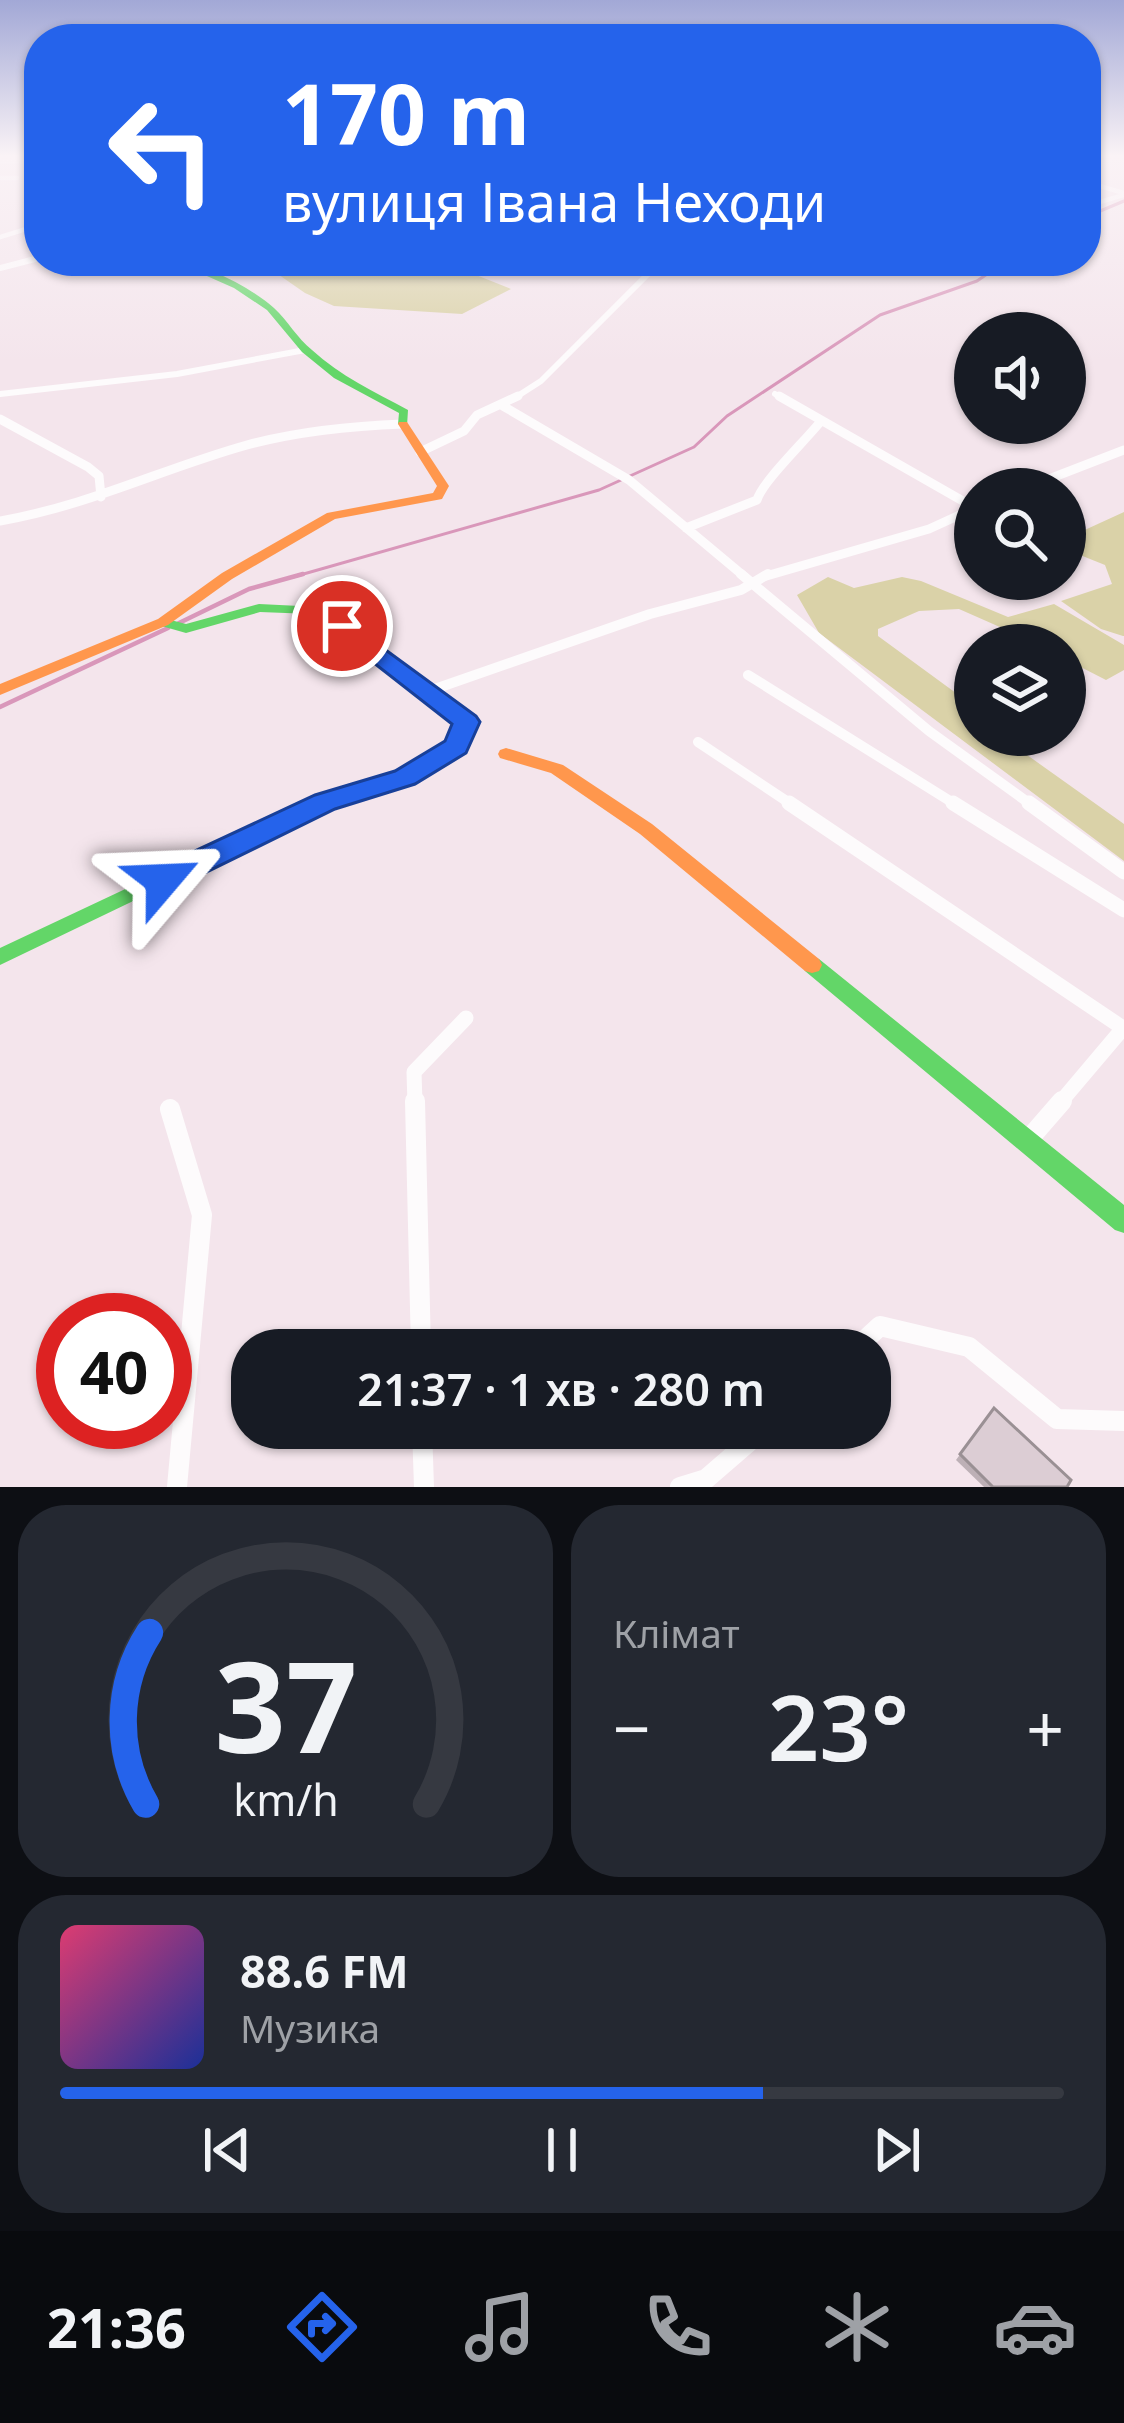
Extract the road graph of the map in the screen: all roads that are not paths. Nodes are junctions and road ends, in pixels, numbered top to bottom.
1 (213, 276) edge
2 (646, 276) edge
3 (305, 350) junction
4 (0, 394) edge
5 (775, 394) dead end
6 (502, 406) junction
7 (0, 419) edge
8 (821, 421) junction
9 (403, 424) junction
10 (1124, 450) edge
11 (420, 452) junction
12 (1077, 468) edge
13 (954, 496) edge
14 (100, 497) junction
15 (954, 516) edge
16 (0, 521) edge
17 (686, 527) junction
18 (751, 585) junction
19 (163, 622) junction
20 (748, 675) dead end
21 (0, 690) edge
22 (429, 691) junction
23 (698, 742) dead end
24 (506, 754) dead end
25 (1124, 872) edge
26 (1124, 910) edge
27 (0, 957) edge
28 (466, 1018) dead end
29 (1124, 1027) edge
30 (170, 1109) dead end
31 (1029, 1139) junction
32 (1124, 1222) edge
33 (420, 1329) edge
34 (877, 1329) edge
35 (1124, 1421) edge
36 (423, 1449) edge
37 (741, 1449) edge
38 (177, 1487) edge
39 (424, 1487) edge
40 (680, 1487) edge

1 - 3 street
2 - 6 street
3 - 4 street
3 - 9 street
5 - 8 street
6 - 11 street
6 - 17 street
7 - 14 street
8 - 13 street
8 - 17 street
9 - 11 street
9 - 14 street
10 - 12 street
11 - 19 street
14 - 16 street
15 - 18 street
17 - 18 street
18 - 22 street
18 - 25 street
19 - 21 street
19 - 22 street
20 - 26 street
22 - 27 street
23 - 29 street
24 - 31 street
28 - 33 street
29 - 31 street
30 - 38 street
31 - 32 street
34 - 35 street
36 - 39 street
37 - 40 street

